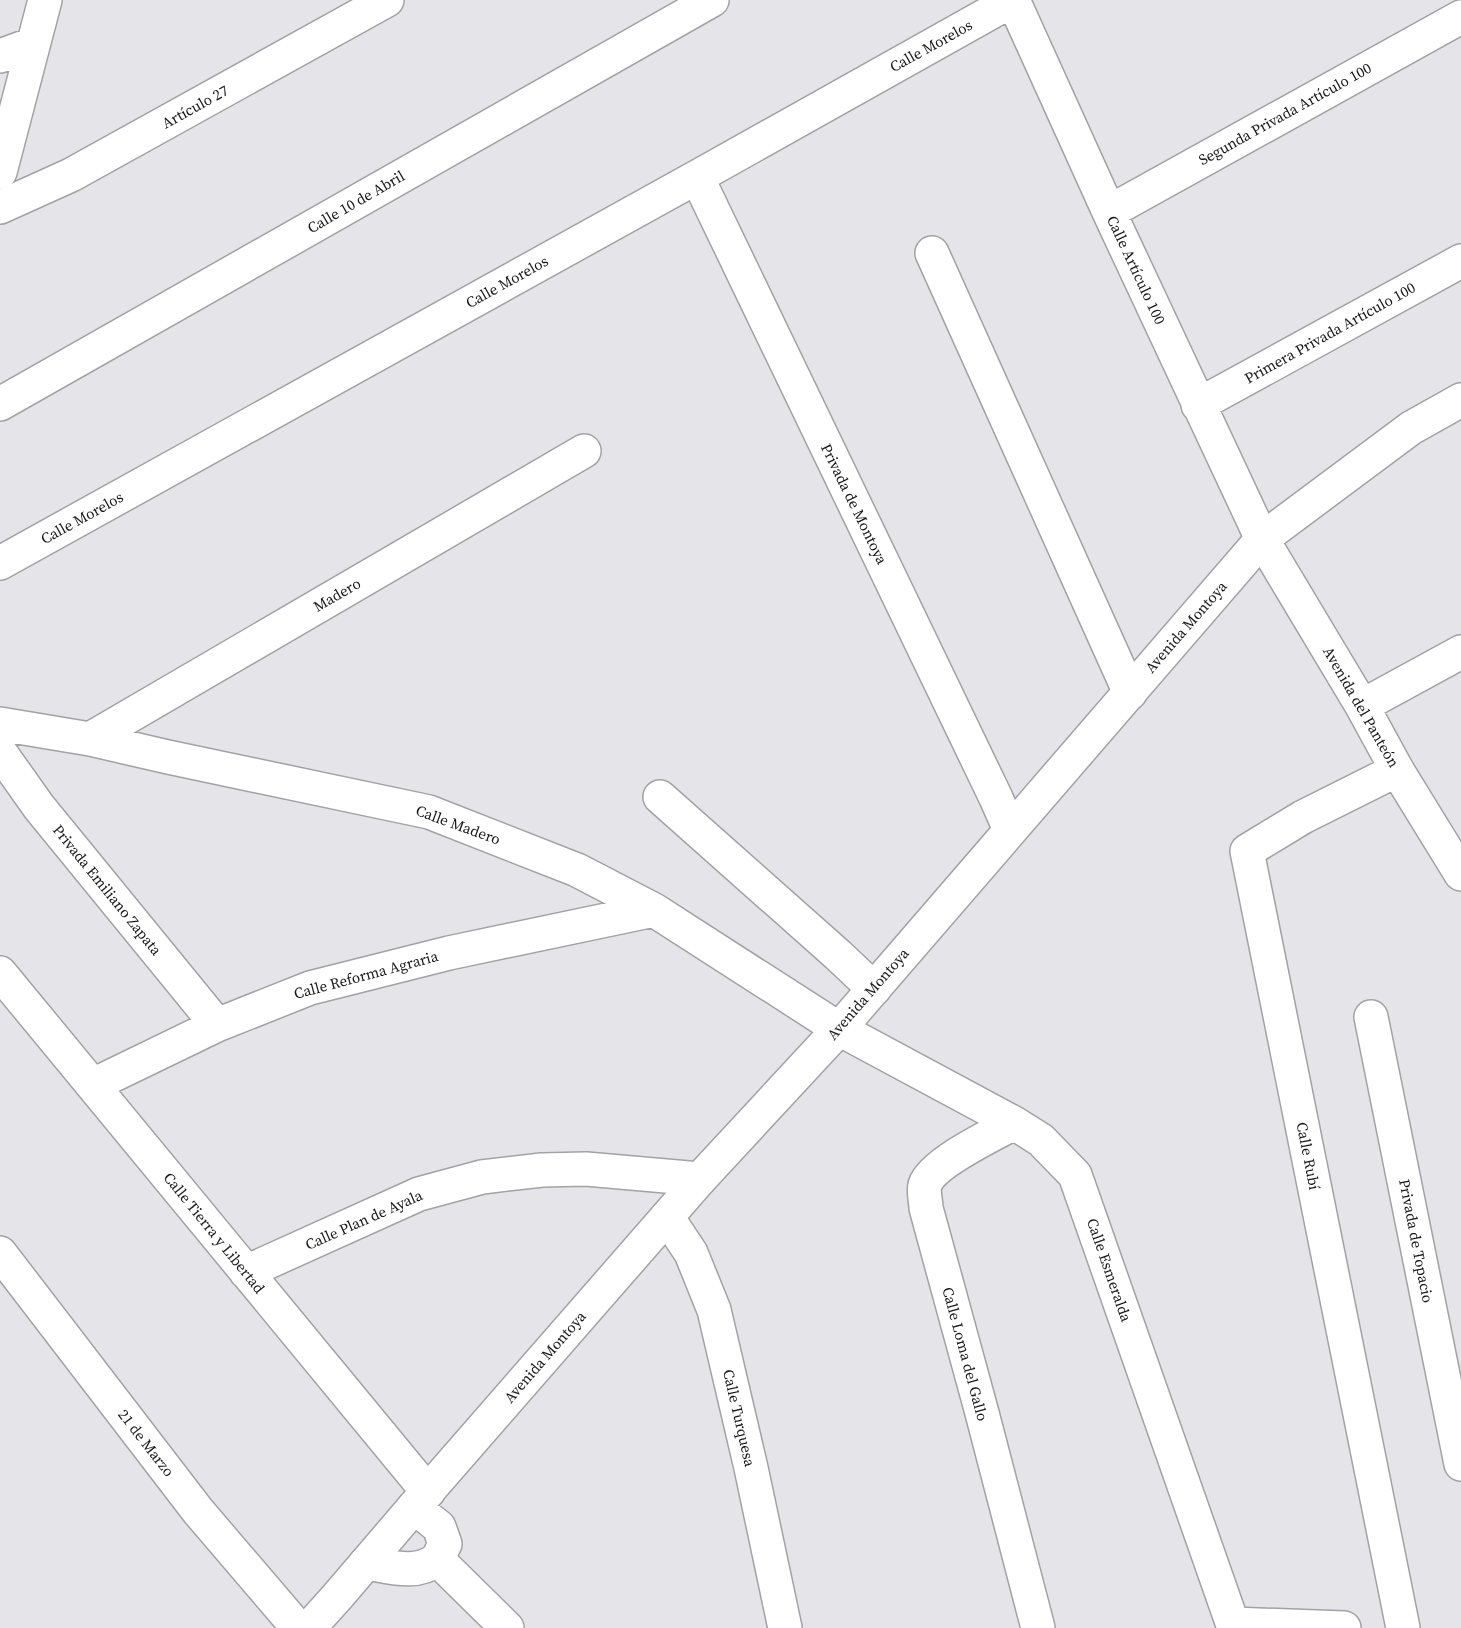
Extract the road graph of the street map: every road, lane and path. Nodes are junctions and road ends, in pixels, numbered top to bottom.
1 (45, 0) edge
2 (387, 0) edge
3 (712, 0) edge
4 (1013, 0) edge
5 (1461, 17) edge
6 (33, 44) junction
7 (0, 56) edge
8 (10, 103) edge
9 (0, 172) edge
10 (697, 177) junction
11 (0, 207) edge
12 (1109, 212) junction
13 (932, 253) dead end
14 (1461, 261) edge
15 (1461, 400) edge
16 (0, 404) edge
17 (1198, 405) junction
18 (584, 450) dead end
19 (1262, 539) junction
20 (0, 563) edge
21 (1461, 652) edge
22 (1130, 693) junction
23 (1362, 706) junction
24 (0, 724) edge
25 (90, 739) junction
26 (0, 752) edge
27 (1397, 770) junction
28 (660, 797) dead end
29 (1010, 830) junction
30 (1461, 874) edge
31 (654, 910) junction
32 (0, 973) edge
33 (874, 988) junction
34 (1371, 1017) dead end
35 (218, 1025) junction
36 (839, 1029) junction
37 (93, 1085) junction
38 (1014, 1124) junction
39 (700, 1179) junction
40 (667, 1217) junction
41 (0, 1253) edge
42 (246, 1272) junction
43 (1461, 1464) edge
44 (421, 1499) junction
45 (437, 1559) junction
46 (366, 1563) junction
47 (1232, 1627) edge
48 (298, 1628) edge
49 (309, 1628) edge
50 (507, 1628) edge
51 (785, 1628) edge
52 (1038, 1628) edge
53 (1344, 1628) edge
54 (1403, 1628) edge

1 - 6 street
2 - 11 street, Artículo 27
3 - 16 street, Calle 10 de Abril
4 - 10 street, Calle Morelos
4 - 12 street, Calle Artículo 100
5 - 12 street, Segunda Privada Artículo 100
6 - 7 street
6 - 8 street
8 - 9 street
10 - 20 street, Calle Morelos
10 - 29 street, Privada de Montoya
12 - 17 street, Calle Artículo 100
13 - 22 street
14 - 17 street, Primera Privada Artículo 100
15 - 19 street, Avenida Montoya
17 - 19 street, Calle Artículo 100
18 - 25 street, Madero
19 - 22 street, Avenida Montoya
19 - 23 street, Avenida del Panteón
21 - 23 street
22 - 29 street, Avenida Montoya
23 - 27 street, Avenida del Panteón
24 - 25 street, Calle Madero
25 - 31 street, Calle Madero
26 - 35 street, Privada Emiliano Zapata
27 - 30 street, Avenida del Panteón
27 - 54 street, Calle Rubí
28 - 33 street
29 - 33 street, Avenida Montoya
31 - 35 street, Calle Reforma Agraria
31 - 36 street, Calle Madero
32 - 37 street, Calle Tierra y Libertad
33 - 36 street, Avenida Montoya
34 - 43 street, Privada de Topacio
35 - 37 street, Calle Reforma Agraria
36 - 38 street, Calle Esmeralda
36 - 39 street, Avenida Montoya
37 - 42 street, Calle Tierra y Libertad
38 - 47 street, Calle Esmeralda
38 - 52 street, Calle Loma del Gallo
39 - 40 street, Avenida Montoya
39 - 42 street, Calle Plan de Ayala
40 - 44 street, Avenida Montoya
40 - 51 street, Calle Turquesa
41 - 48 street, 21 de Marzo
42 - 44 street, Calle Tierra y Libertad
44 - 45 street, Calle Tierra y Libertad
44 - 46 street, Avenida Montoya
45 - 46 street
45 - 50 street
46 - 49 street, Avenida Montoya
47 - 53 street

